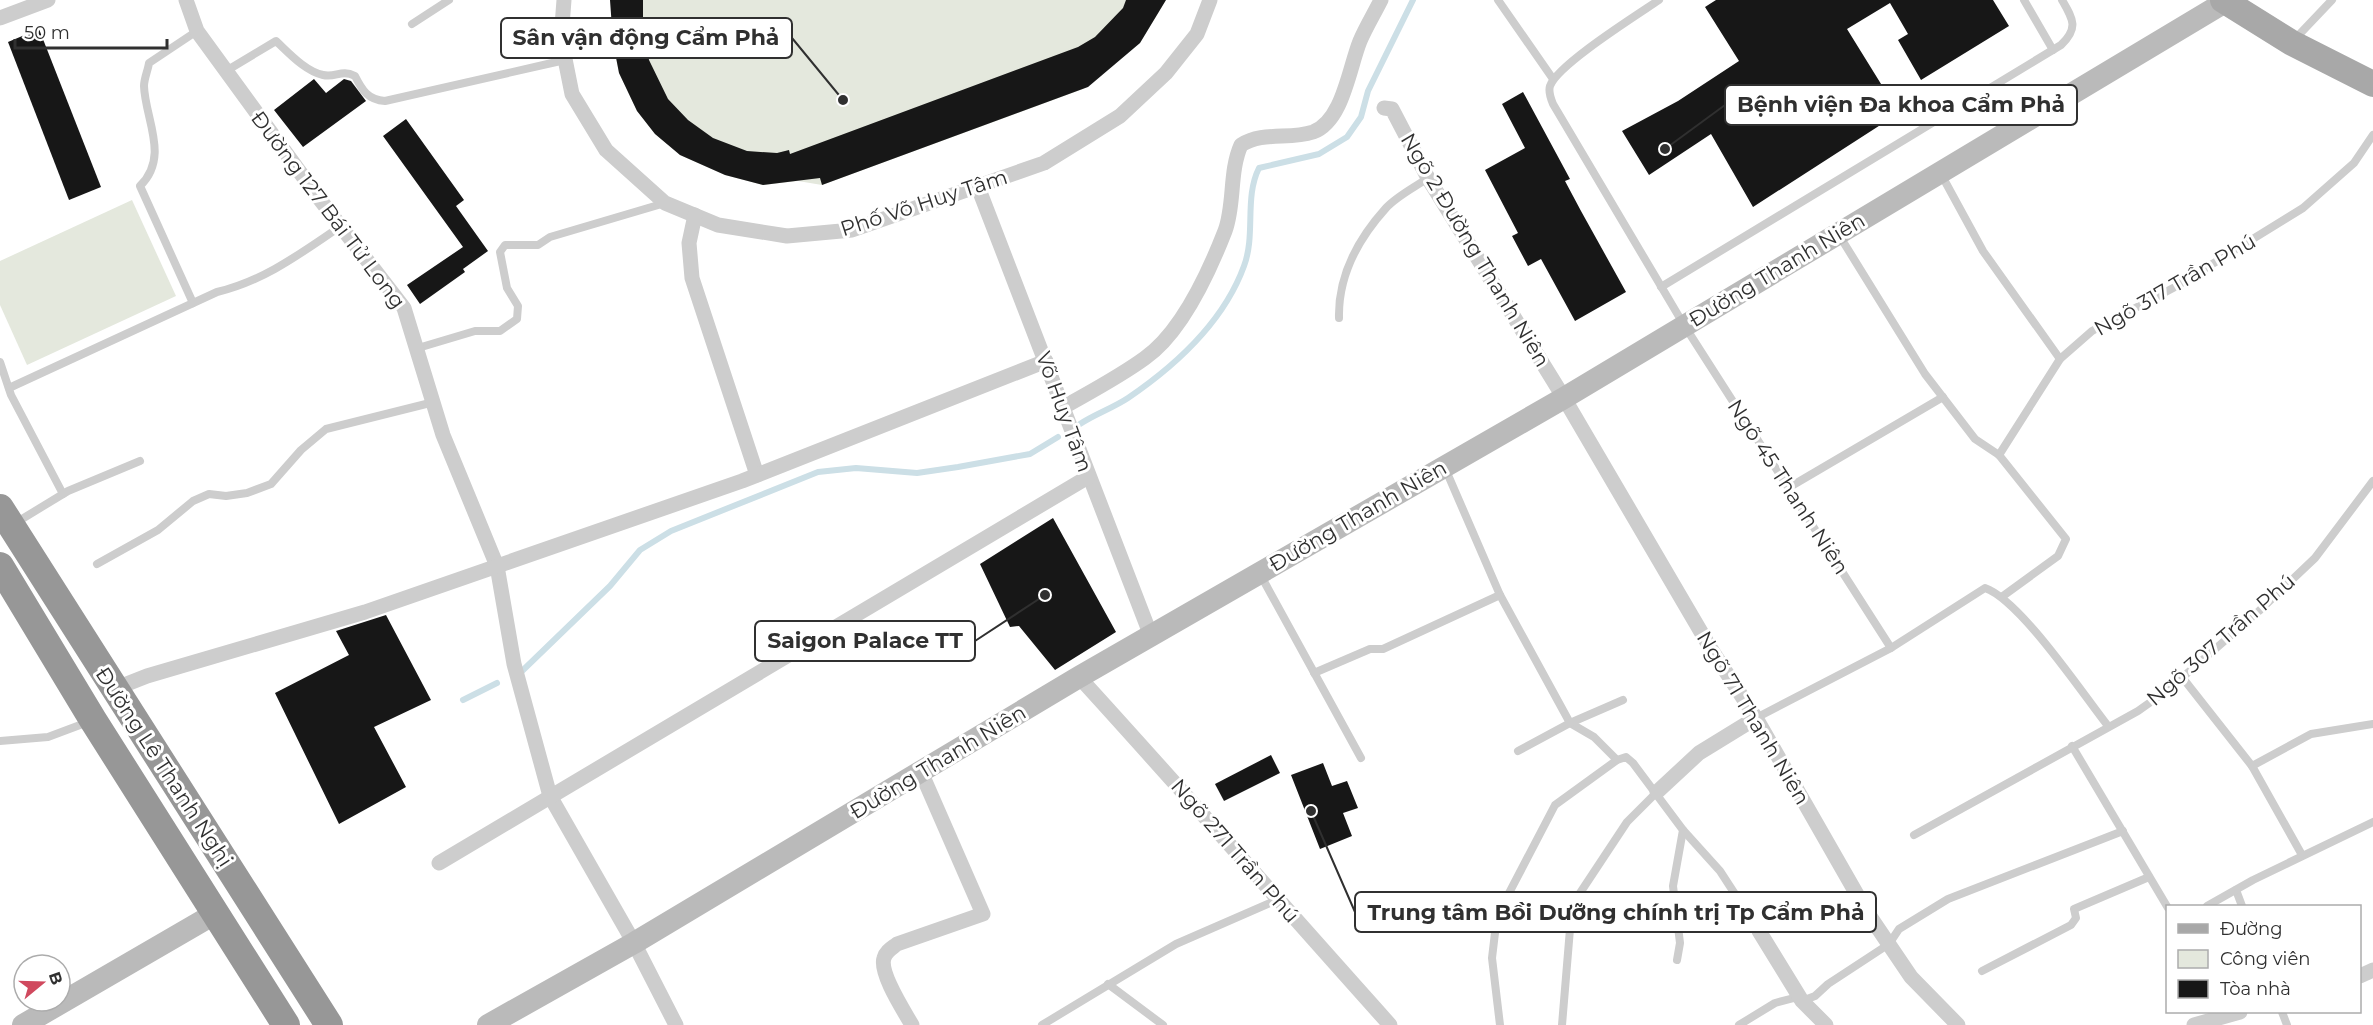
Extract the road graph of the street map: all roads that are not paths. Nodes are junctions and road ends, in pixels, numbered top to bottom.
1 (48, 0) edge
2 (186, 0) edge
3 (449, 0) edge
4 (564, 0) edge
5 (1210, 0) edge
6 (1380, 0) edge
7 (1498, 0) edge
8 (1659, 0) edge
9 (2024, 0) edge
10 (2062, 0) edge
11 (2332, 0) edge
12 (2224, 1) edge
13 (0, 18) edge
14 (412, 24) dead end
15 (197, 31) junction
16 (2292, 43) junction
17 (2053, 50) junction
18 (565, 60) junction
19 (226, 71) junction
20 (1553, 79) junction
21 (2373, 84) edge
22 (1384, 108) dead end
23 (2373, 135) edge
24 (1940, 173) junction
25 (1428, 177) junction
26 (978, 187) junction
27 (665, 203) junction
28 (694, 215) junction
29 (340, 226) junction
30 (1838, 234) junction
31 (1661, 287) junction
32 (193, 303) junction
33 (1339, 318) dead end
34 (1684, 325) junction
35 (418, 348) junction
36 (2060, 359) junction
37 (1046, 361) junction
38 (0, 362) edge
39 (9, 388) junction
40 (1943, 397) junction
41 (1564, 398) junction
42 (434, 402) junction
43 (1062, 408) junction
44 (1999, 456) junction
45 (140, 461) dead end
46 (1444, 467) junction
47 (757, 475) junction
48 (1088, 477) junction
49 (2373, 482) edge
50 (1788, 488) junction
51 (63, 494) junction
52 (5, 517) edge
53 (96, 564) dead end
54 (0, 566) edge
55 (497, 566) junction
56 (1259, 573) junction
57 (1500, 595) junction
58 (2003, 596) junction
59 (1151, 636) junction
60 (1891, 648) junction
61 (1314, 673) junction
62 (1079, 677) junction
63 (2182, 677) junction
64 (114, 689) junction
65 (1623, 700) dead end
66 (1756, 718) junction
67 (93, 720) junction
68 (1570, 723) junction
69 (2373, 724) edge
70 (2108, 726) junction
71 (0, 741) edge
72 (2072, 746) junction
73 (1518, 751) dead end
74 (1361, 758) dead end
75 (1617, 760) junction
76 (2252, 766) junction
77 (921, 772) junction
78 (1657, 792) junction
79 (550, 796) junction
80 (2373, 822) edge
81 (1683, 830) junction
82 (2123, 831) junction
83 (1914, 835) dead end
84 (2302, 855) junction
85 (439, 862) dead end
86 (2149, 877) junction
87 (2236, 890) junction
88 (1277, 900) junction
89 (2166, 905) edge
90 (2209, 905) edge
91 (2242, 905) edge
92 (216, 913) junction
93 (1759, 931) joint
94 (634, 944) junction
95 (1889, 945) junction
96 (1677, 960) dead end
97 (1982, 971) dead end
98 (1108, 984) junction
99 (1802, 1001) junction
100 (2234, 1013) edge
101 (47, 1019) edge
102 (23, 1025) edge
103 (286, 1025) edge
104 (329, 1025) edge
105 (488, 1025) edge
106 (676, 1025) edge
107 (912, 1025) edge
108 (1042, 1025) edge
109 (1163, 1025) edge
110 (1390, 1025) edge
111 (1500, 1025) edge
112 (1562, 1025) edge
113 (1739, 1025) edge
114 (1826, 1025) edge
115 (1958, 1025) edge
116 (2194, 1025) edge

1 - 13 street
2 - 15 street, Đường 127 Bái Tử Long
3 - 14 lane
4 - 18 street, Phố Võ Huy Tâm
5 - 26 street, Phố Võ Huy Tâm
6 - 43 street
7 - 20 lane
8 - 20 lane
9 - 17 lane
10 - 17 lane
11 - 16 lane
12 - 16 main road
12 - 24 street, Đường Thanh Niên
15 - 19 street, Đường 127 Bái Tử Long
15 - 32 lane
16 - 21 main road
17 - 31 lane
18 - 19 lane
18 - 27 street, Phố Võ Huy Tâm
19 - 29 street, Đường 127 Bái Tử Long
20 - 31 lane, Ngõ 45 Thanh Niên
22 - 25 street, Ngõ 2 Đường Thanh Niên
23 - 36 lane, Ngõ 317 Trần Phú
24 - 30 street, Đường Thanh Niên
24 - 36 lane
25 - 33 lane
25 - 41 street, Ngõ 2 Đường Thanh Niên
26 - 28 street, Phố Võ Huy Tâm
26 - 37 street, Võ Huy Tâm
27 - 28 street, Phố Võ Huy Tâm
27 - 35 lane
28 - 47 street
29 - 32 lane
29 - 35 street, Đường 127 Bái Tử Long
30 - 34 street, Đường Thanh Niên
30 - 40 lane
31 - 34 lane, Ngõ 45 Thanh Niên
32 - 39 lane
34 - 41 street, Đường Thanh Niên
34 - 50 lane, Ngõ 45 Thanh Niên
35 - 42 street, Đường 127 Bái Tử Long
36 - 44 lane, Ngõ 317 Trần Phú
37 - 43 street, Võ Huy Tâm
37 - 47 street
38 - 39 lane
39 - 51 lane
40 - 44 lane
40 - 50 lane
41 - 46 street, Đường Thanh Niên
41 - 66 street, Ngõ 71 Thanh Niên
42 - 53 lane
42 - 55 street, Đường 127 Bái Tử Long
43 - 48 street, Võ Huy Tâm
44 - 58 lane
45 - 51 lane
46 - 56 street, Đường Thanh Niên
46 - 57 lane
47 - 55 street
48 - 59 street, Võ Huy Tâm
48 - 79 street
49 - 63 lane, Ngõ 307 Trần Phú
50 - 60 lane, Ngõ 45 Thanh Niên
51 - 52 lane
52 - 64 highway, Đường Lê Thanh Nghị
54 - 67 highway, Đường Lê Thanh Nghị
55 - 64 street
55 - 79 street, Đường 127 Bái Tử Long
56 - 59 street, Đường Thanh Niên
56 - 61 lane
57 - 61 lane
57 - 68 lane
58 - 60 lane
58 - 70 lane
59 - 62 street, Đường Thanh Niên
60 - 66 lane
61 - 74 lane
62 - 77 street, Đường Thanh Niên
62 - 88 street, Ngõ 271 Trần Phú
63 - 70 lane, Ngõ 307 Trần Phú
63 - 76 lane
64 - 104 highway, Đường Lê Thanh Nghị
65 - 68 lane
66 - 78 street
66 - 95 street, Ngõ 71 Thanh Niên
67 - 71 lane
67 - 92 highway, Đường Lê Thanh Nghị
68 - 73 lane
68 - 75 lane
69 - 76 lane
70 - 72 lane, Ngõ 307 Trần Phú
72 - 82 lane
72 - 83 lane, Ngõ 307 Trần Phú
75 - 78 lane
75 - 111 lane
76 - 84 lane
77 - 94 street, Đường Thanh Niên
77 - 107 street
78 - 81 lane
78 - 112 lane
79 - 85 street
79 - 94 street, Đường 127 Bái Tử Long
80 - 84 lane
81 - 93 lane
81 - 96 lane
82 - 86 lane
82 - 95 lane
84 - 87 lane
86 - 89 lane
86 - 97 lane
87 - 90 lane
87 - 91 lane
88 - 98 lane
88 - 110 street, Ngõ 271 Trần Phú
92 - 101 street
92 - 103 highway, Đường Lê Thanh Nghị
93 - 99 street
94 - 105 street, Đường Thanh Niên
94 - 106 street, Đường 127 Bái Tử Long
95 - 99 lane
95 - 115 street, Ngõ 71 Thanh Niên
98 - 108 lane
98 - 109 lane
99 - 113 lane
99 - 114 street
100 - 116 street
101 - 102 street

